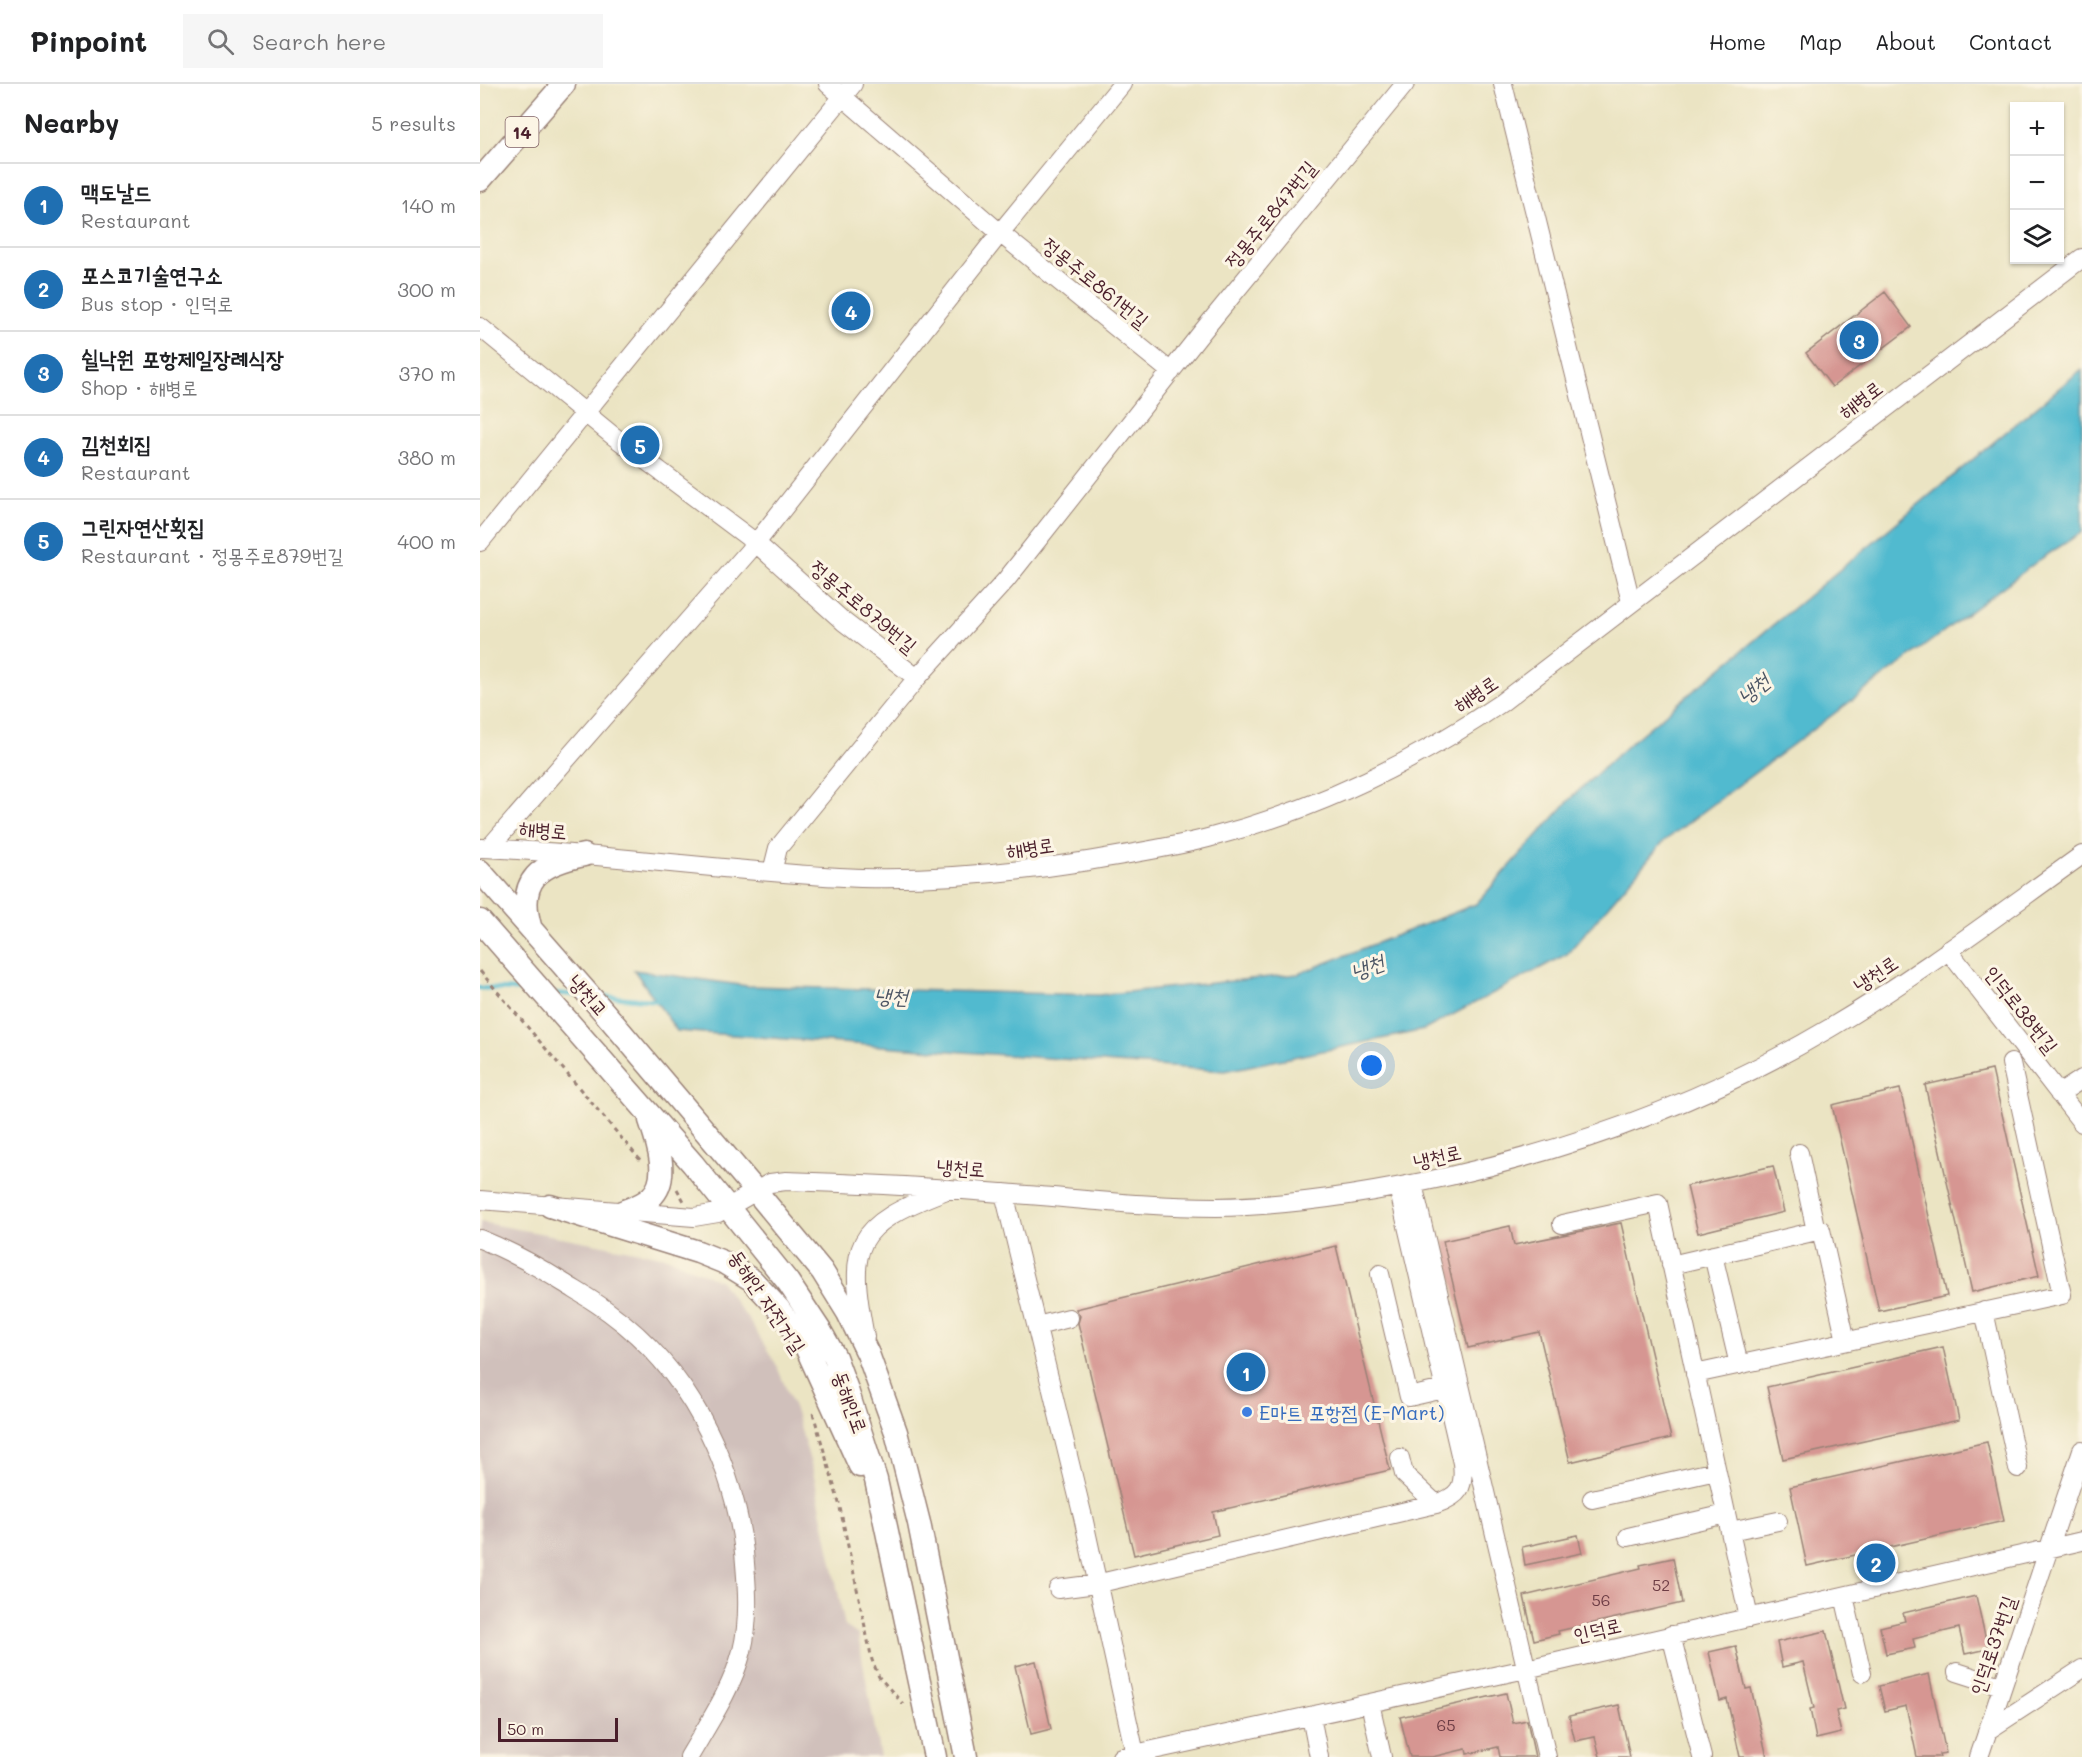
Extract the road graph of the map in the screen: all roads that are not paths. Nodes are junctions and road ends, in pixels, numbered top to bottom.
1 (564, 84) edge
2 (828, 84) edge
3 (1122, 84) edge
4 (1405, 84) edge
5 (1503, 84) edge
6 (848, 90) edge
7 (480, 180) edge
8 (1000, 233) junction
9 (2082, 258) edge
10 (480, 327) edge
11 (1171, 372) junction
12 (585, 412) junction
13 (480, 542) edge
14 (756, 543) junction
15 (1631, 602) junction
16 (916, 678) junction
17 (484, 848) edge
18 (584, 855) junction
19 (2082, 855) edge
20 (772, 872) junction
21 (486, 877) edge
22 (480, 921) edge
23 (530, 927) junction
24 (1948, 950) junction
25 (2011, 1063) dead end
26 (2082, 1079) edge
27 (2059, 1094) junction
28 (642, 1106) junction
29 (687, 1108) joint
30 (2082, 1123) edge
31 (1800, 1153) dead end
32 (1406, 1186) junction
33 (950, 1189) junction
34 (755, 1190) junction
35 (1004, 1193) junction
36 (480, 1200) edge
37 (550, 1206) junction
38 (729, 1207) junction
39 (622, 1212) junction
40 (1562, 1224) dead end
41 (1816, 1231) junction
42 (480, 1239) edge
43 (1713, 1255) junction
44 (1671, 1265) junction
45 (1380, 1274) dead end
46 (1984, 1311) junction
47 (1069, 1318) dead end
48 (1037, 1326) junction
49 (1846, 1341) junction
50 (868, 1354) junction
51 (1739, 1365) junction
52 (1695, 1374) junction
53 (1444, 1389) junction
54 (2082, 1450) edge
55 (1400, 1458) dead end
56 (2018, 1468) dead end
57 (1716, 1471) junction
58 (1592, 1499) dead end
59 (1436, 1504) junction
60 (1778, 1521) dead end
61 (1728, 1523) junction
62 (888, 1526) junction
63 (1628, 1537) dead end
64 (2082, 1541) edge
65 (2048, 1549) junction
66 (1096, 1584) junction
67 (1058, 1589) dead end
68 (1844, 1596) junction
69 (1749, 1618) junction
70 (1671, 1635) junction
71 (1527, 1669) junction
72 (2082, 1669) edge
73 (1957, 1672) dead end
74 (1862, 1673) dead end
75 (2001, 1686) junction
76 (1370, 1703) junction
77 (1311, 1716) junction
78 (1987, 1731) junction
79 (1128, 1755) edge
80 (689, 1757) edge
81 (935, 1757) edge
82 (966, 1757) edge
83 (1319, 1757) edge
84 (1382, 1757) edge
85 (1547, 1757) edge
86 (1702, 1757) edge
87 (1979, 1757) edge

1 - 7 main road, 14
2 - 6 street, 정몽주로861번길
3 - 8 street
4 - 11 street, 정몽주로847번길
5 - 15 street
6 - 8 street, 정몽주로861번길
6 - 12 street
8 - 11 street, 정몽주로861번길
8 - 14 street
9 - 15 street, 해병로
10 - 12 street, 정몽주로879번길
11 - 16 street, 정몽주로879번길
12 - 13 street
12 - 14 street, 정몽주로879번길
14 - 16 street, 정몽주로879번길
14 - 17 street, 해병로
15 - 20 street, 해병로
16 - 20 street
17 - 18 street, 해병로
18 - 20 street, 해병로
18 - 23 main road
19 - 24 street, 냉천로
21 - 23 main road, 냉천교
22 - 28 main road, 냉천교
23 - 29 main road, 냉천교
24 - 27 street, 인덕로38번길
24 - 32 street, 냉천로
25 - 46 street
26 - 27 street
27 - 30 street, 인덕로38번길
28 - 38 main road, 동해안로
28 - 39 main road
29 - 34 main road, 동해안로
31 - 41 street
32 - 35 street, 냉천로
32 - 53 street
32 - 71 street
33 - 34 street, 냉천로
33 - 35 street, 냉천로
33 - 50 street
34 - 38 street, 냉천로
34 - 50 main road, 동해안로
35 - 48 street
36 - 37 street, 냉천로
37 - 39 street, 냉천로
37 - 62 main road
38 - 39 street, 냉천로
38 - 62 main road, 동해안로
40 - 44 street
41 - 43 street
41 - 49 street
42 - 80 street
43 - 44 street
43 - 51 street
44 - 52 street
45 - 53 street
46 - 49 street
46 - 56 street
47 - 48 street
48 - 66 street
49 - 51 street
50 - 82 main road, 동해안로
51 - 52 street
52 - 57 street
53 - 59 street
54 - 65 street
55 - 59 street
57 - 58 street
57 - 61 street
59 - 66 street
60 - 61 street
61 - 63 street
61 - 69 street
62 - 81 main road, 동해안로
64 - 65 street, 인덕로
65 - 68 street, 인덕로
65 - 75 street, 인덕로37번길
66 - 67 street
66 - 79 street
68 - 69 street, 인덕로
68 - 74 street
69 - 70 street, 인덕로
70 - 71 street, 인덕로
70 - 86 street
71 - 76 street, 인덕로
71 - 85 street
72 - 78 street
73 - 75 street
75 - 78 street, 인덕로37번길
76 - 77 street, 인덕로
76 - 84 street
77 - 79 street, 인덕로
77 - 83 street
78 - 87 street, 인덕로37번길

